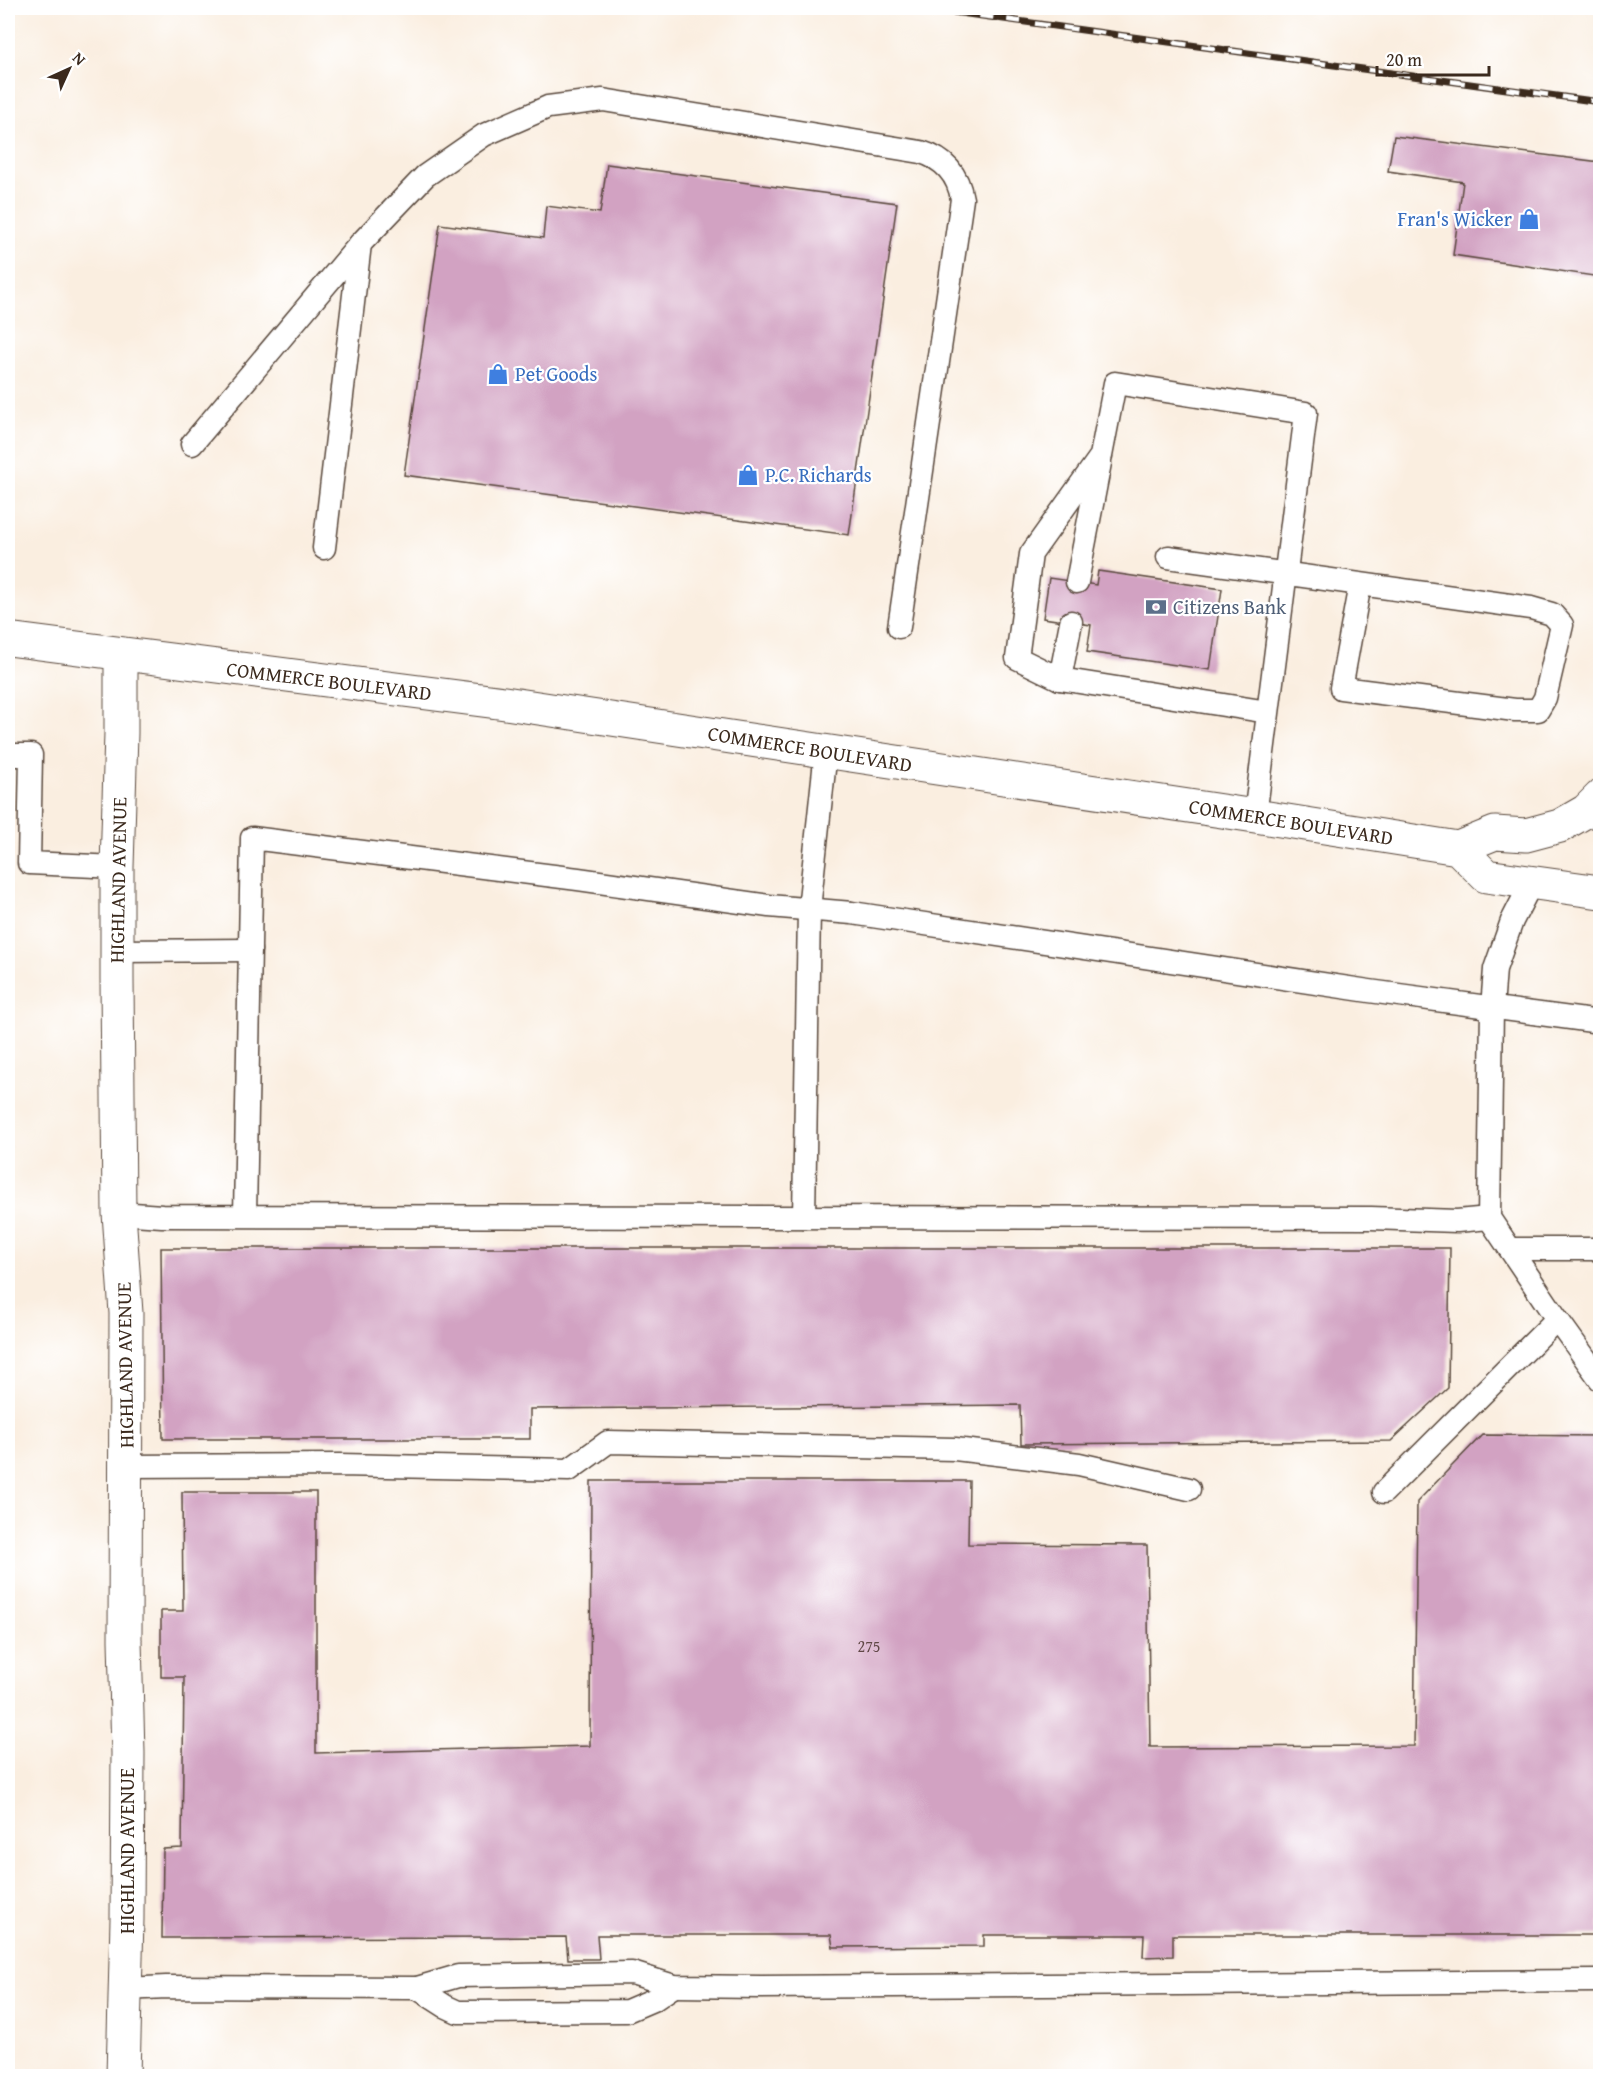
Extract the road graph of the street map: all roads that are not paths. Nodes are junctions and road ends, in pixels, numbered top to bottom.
1 (360, 244) junction
2 (192, 444) dead end
3 (1101, 456) junction
4 (324, 548) dead end
5 (1168, 556) dead end
6 (1286, 573) junction
7 (1077, 582) dead end
8 (1360, 584) junction
9 (1071, 622) dead end
10 (898, 627) dead end
11 (8, 639) edge
12 (121, 654) junction
13 (1060, 679) junction
14 (1268, 712) junction
15 (826, 751) junction
16 (8, 755) edge
17 (1600, 797) edge
18 (1255, 816) junction
19 (1458, 848) junction
20 (117, 867) junction
21 (1532, 882) junction
22 (1596, 887) edge
23 (809, 909) junction
24 (250, 950) junction
25 (117, 951) junction
26 (1491, 1008) junction
27 (1600, 1022) edge
28 (119, 1213) junction
29 (245, 1215) junction
30 (804, 1217) junction
31 (1490, 1218) junction
32 (1510, 1249) junction
33 (1600, 1250) edge
34 (1557, 1319) junction
35 (1600, 1379) edge
36 (127, 1466) junction
37 (1189, 1489) dead end
38 (1384, 1492) dead end
39 (1600, 1981) edge
40 (674, 1986) junction
41 (417, 1988) junction
42 (126, 1989) junction
43 (123, 2076) edge

1 - 2 lane
1 - 4 lane
1 - 10 lane
3 - 6 lane
3 - 7 lane
3 - 13 lane
5 - 6 lane
6 - 8 lane
6 - 14 lane
8 - 8 lane
9 - 13 lane
11 - 12 street, COMMERCE BOULEVARD
12 - 15 street, COMMERCE BOULEVARD
12 - 20 street, HIGHLAND AVENUE
13 - 14 lane
14 - 18 lane
15 - 18 street, COMMERCE BOULEVARD
15 - 23 lane
16 - 20 lane
17 - 19 street
18 - 19 street, COMMERCE BOULEVARD
19 - 21 street
20 - 25 street, HIGHLAND AVENUE
21 - 22 street
21 - 26 lane
23 - 24 lane
23 - 26 lane
23 - 30 lane
24 - 25 lane
24 - 29 lane
25 - 28 street, HIGHLAND AVENUE
26 - 27 lane
26 - 31 lane
28 - 29 lane
28 - 36 street, HIGHLAND AVENUE
29 - 30 lane
30 - 31 lane
31 - 32 lane
32 - 33 lane
32 - 34 lane
34 - 35 lane
34 - 38 lane
36 - 37 lane
36 - 42 street, HIGHLAND AVENUE
39 - 40 lane
40 - 41 lane
40 - 41 lane
41 - 42 lane
42 - 43 street, HIGHLAND AVENUE

